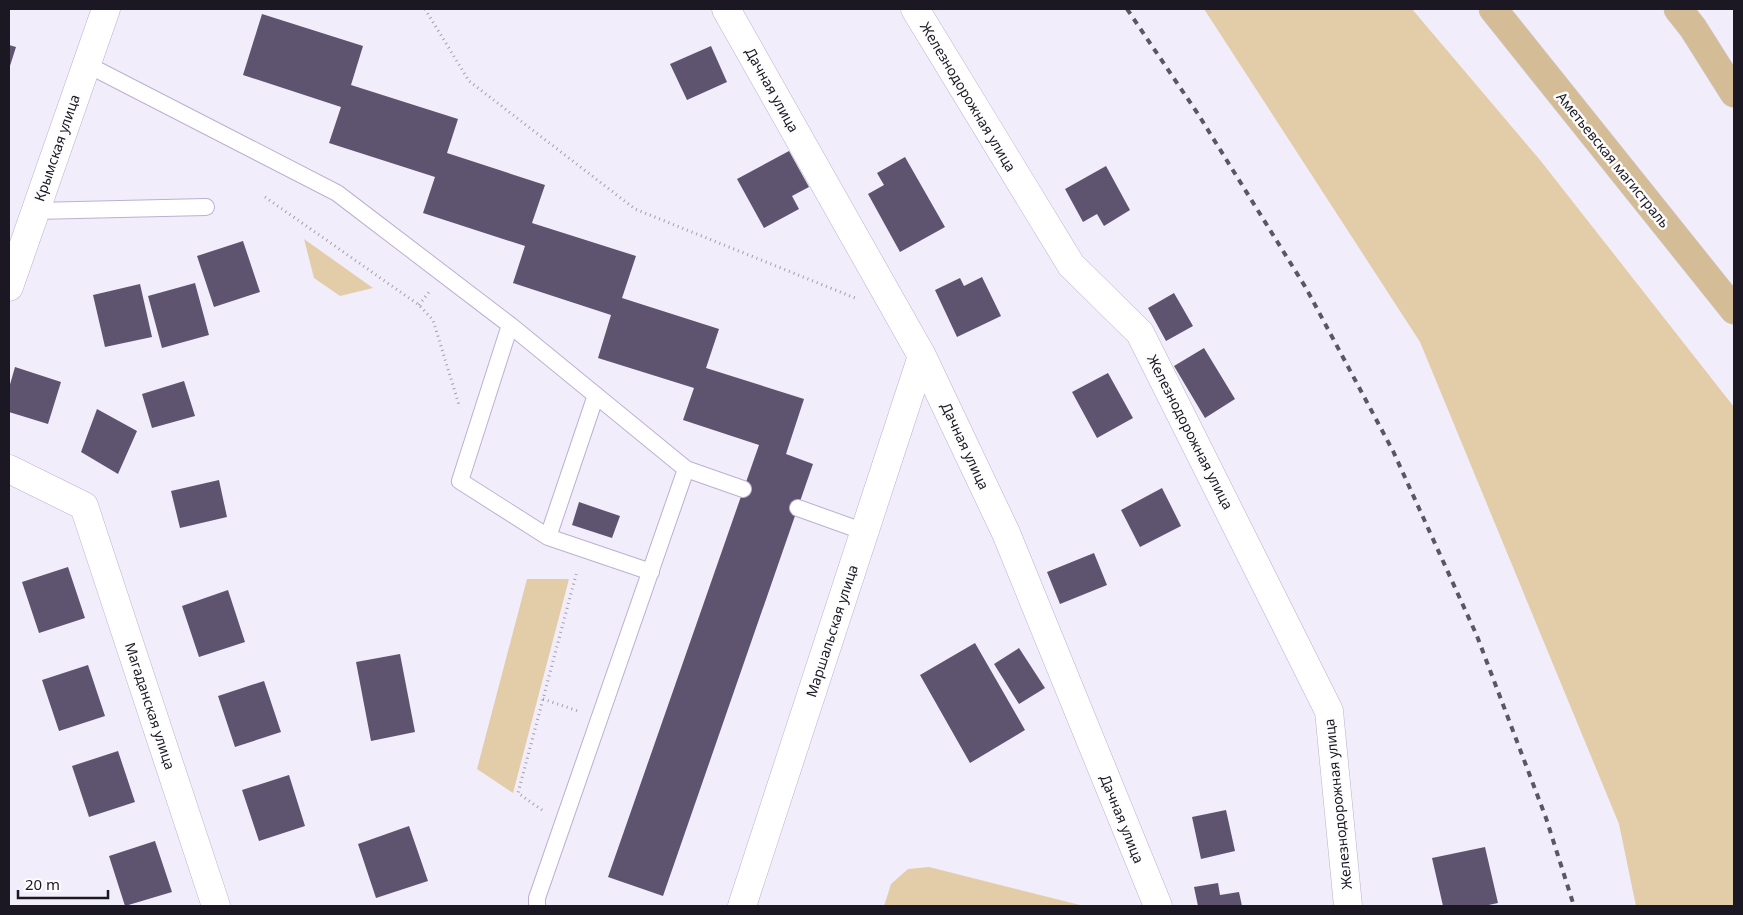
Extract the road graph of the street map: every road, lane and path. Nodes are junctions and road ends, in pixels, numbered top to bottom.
1 (106, 9) edge
2 (425, 9) edge
3 (726, 9) edge
4 (915, 9) edge
5 (1493, 9) edge
6 (1678, 9) edge
7 (86, 64) junction
8 (1734, 93) edge
9 (265, 197) dead end
10 (206, 207) dead end
11 (35, 210) junction
12 (9, 287) edge
13 (1734, 310) edge
14 (900, 317) junction
15 (510, 325) junction
16 (922, 356) junction
17 (596, 395) junction
18 (472, 443) junction
19 (9, 469) edge
20 (686, 469) junction
21 (743, 489) dead end
22 (798, 508) dead end
23 (865, 532) junction
24 (548, 537) junction
25 (583, 549) junction
26 (650, 572) junction
27 (543, 699) junction
28 (600, 718) junction
29 (563, 825) junction
30 (216, 906) edge
31 (537, 906) edge
32 (742, 906) edge
33 (1158, 906) edge
34 (1348, 906) edge

1 - 7 street, Крымская улица
2 - 14 path
3 - 14 street, Дачная улица
4 - 34 street, Железнодорожная улица
5 - 13 main road, Аметьевская магистраль
6 - 8 main road
7 - 11 street, Крымская улица
7 - 15 lane
9 - 18 path
10 - 11 lane
11 - 12 street, Крымская улица
14 - 16 street, Дачная улица
15 - 17 lane
15 - 18 lane
16 - 23 street, Маршальская улица
16 - 33 street, Дачная улица
17 - 20 lane
17 - 24 lane
18 - 24 lane
19 - 30 street, Магаданская улица
20 - 21 lane
20 - 26 lane
22 - 23 lane
23 - 32 street, Маршальская улица
24 - 25 lane
25 - 26 lane
25 - 27 path
26 - 28 lane
27 - 28 path
27 - 29 path
28 - 29 lane
29 - 31 lane

